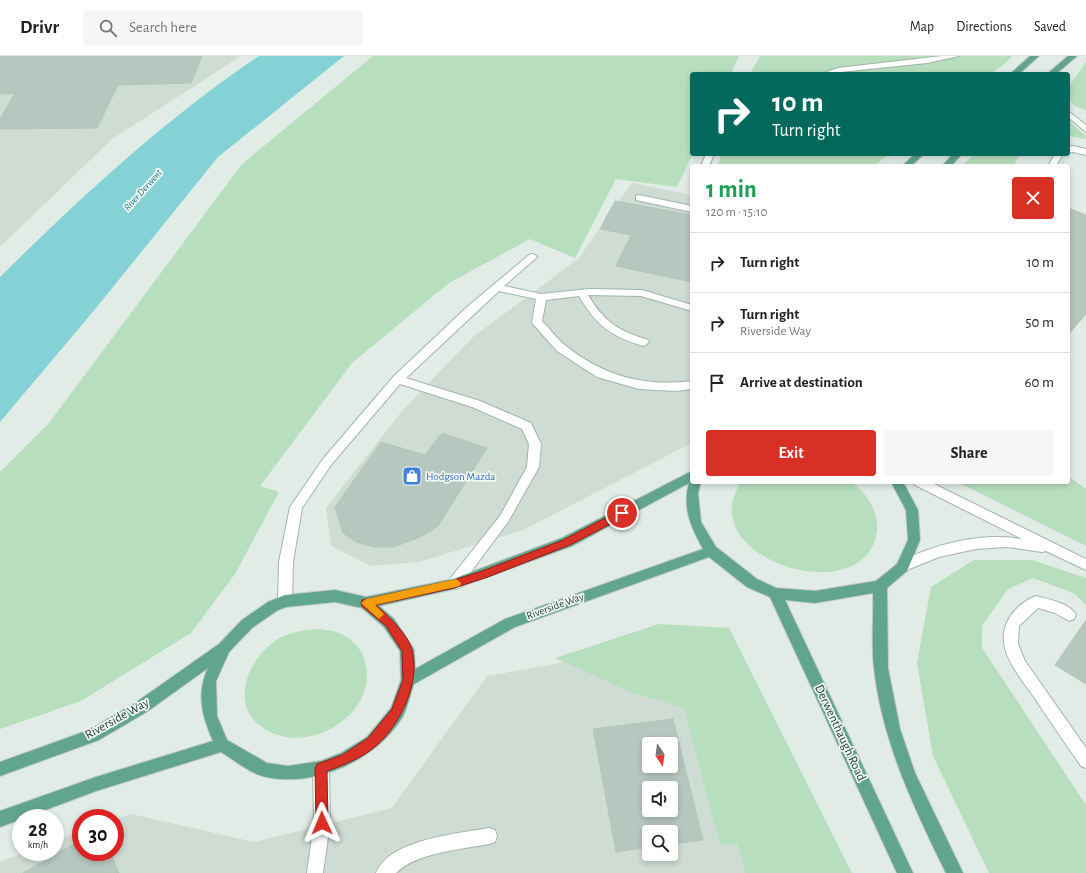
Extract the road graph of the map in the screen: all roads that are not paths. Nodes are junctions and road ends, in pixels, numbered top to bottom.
1 (955, 56) edge
2 (1035, 56) edge
3 (1073, 56) edge
4 (832, 72) edge
5 (1016, 72) edge
6 (1053, 72) edge
7 (1071, 116) edge
8 (1086, 121) edge
9 (1086, 129) edge
10 (1070, 150) edge
11 (1086, 152) edge
12 (918, 156) edge
13 (956, 156) edge
14 (908, 164) edge
15 (948, 164) edge
16 (639, 198) dead end
17 (690, 209) edge
18 (532, 257) dead end
19 (496, 288) junction
20 (582, 293) junction
21 (541, 298) junction
22 (690, 307) edge
23 (644, 342) dead end
24 (398, 379) junction
25 (690, 385) edge
26 (690, 477) edge
27 (694, 484) edge
28 (898, 484) edge
29 (923, 484) edge
30 (1051, 548) junction
31 (711, 551) junction
32 (1086, 565) edge
33 (902, 567) junction
34 (454, 584) junction
35 (880, 586) junction
36 (775, 593) junction
37 (285, 601) junction
38 (366, 603) junction
39 (1070, 615) dead end
40 (224, 648) junction
41 (408, 680) junction
42 (222, 745) junction
43 (1086, 761) edge
44 (321, 768) junction
45 (0, 769) edge
46 (0, 819) edge
47 (488, 836) dead end
48 (315, 873) edge
49 (384, 873) edge
50 (905, 873) edge
51 (955, 873) edge

1 - 4 street
2 - 5 main road
3 - 6 main road
7 - 8 street
7 - 9 street
10 - 11 street
12 - 14 main road
13 - 15 main road
16 - 17 street
18 - 19 street
19 - 21 street
19 - 24 street
20 - 21 street
20 - 22 street
20 - 23 street
21 - 25 street
24 - 34 street
24 - 37 street
26 - 34 main road
27 - 31 main road
28 - 33 main road
29 - 30 street
30 - 32 street
30 - 33 street
31 - 36 main road
31 - 41 main road, Riverside Way
33 - 35 main road
34 - 38 main road
35 - 36 main road
35 - 51 main road
36 - 50 main road, Derwenthaugh Road
37 - 38 main road
37 - 40 main road
38 - 41 main road
39 - 43 street
40 - 42 main road
40 - 45 main road, Riverside Way
41 - 44 main road
42 - 44 main road
42 - 46 main road
44 - 48 street
47 - 49 street

